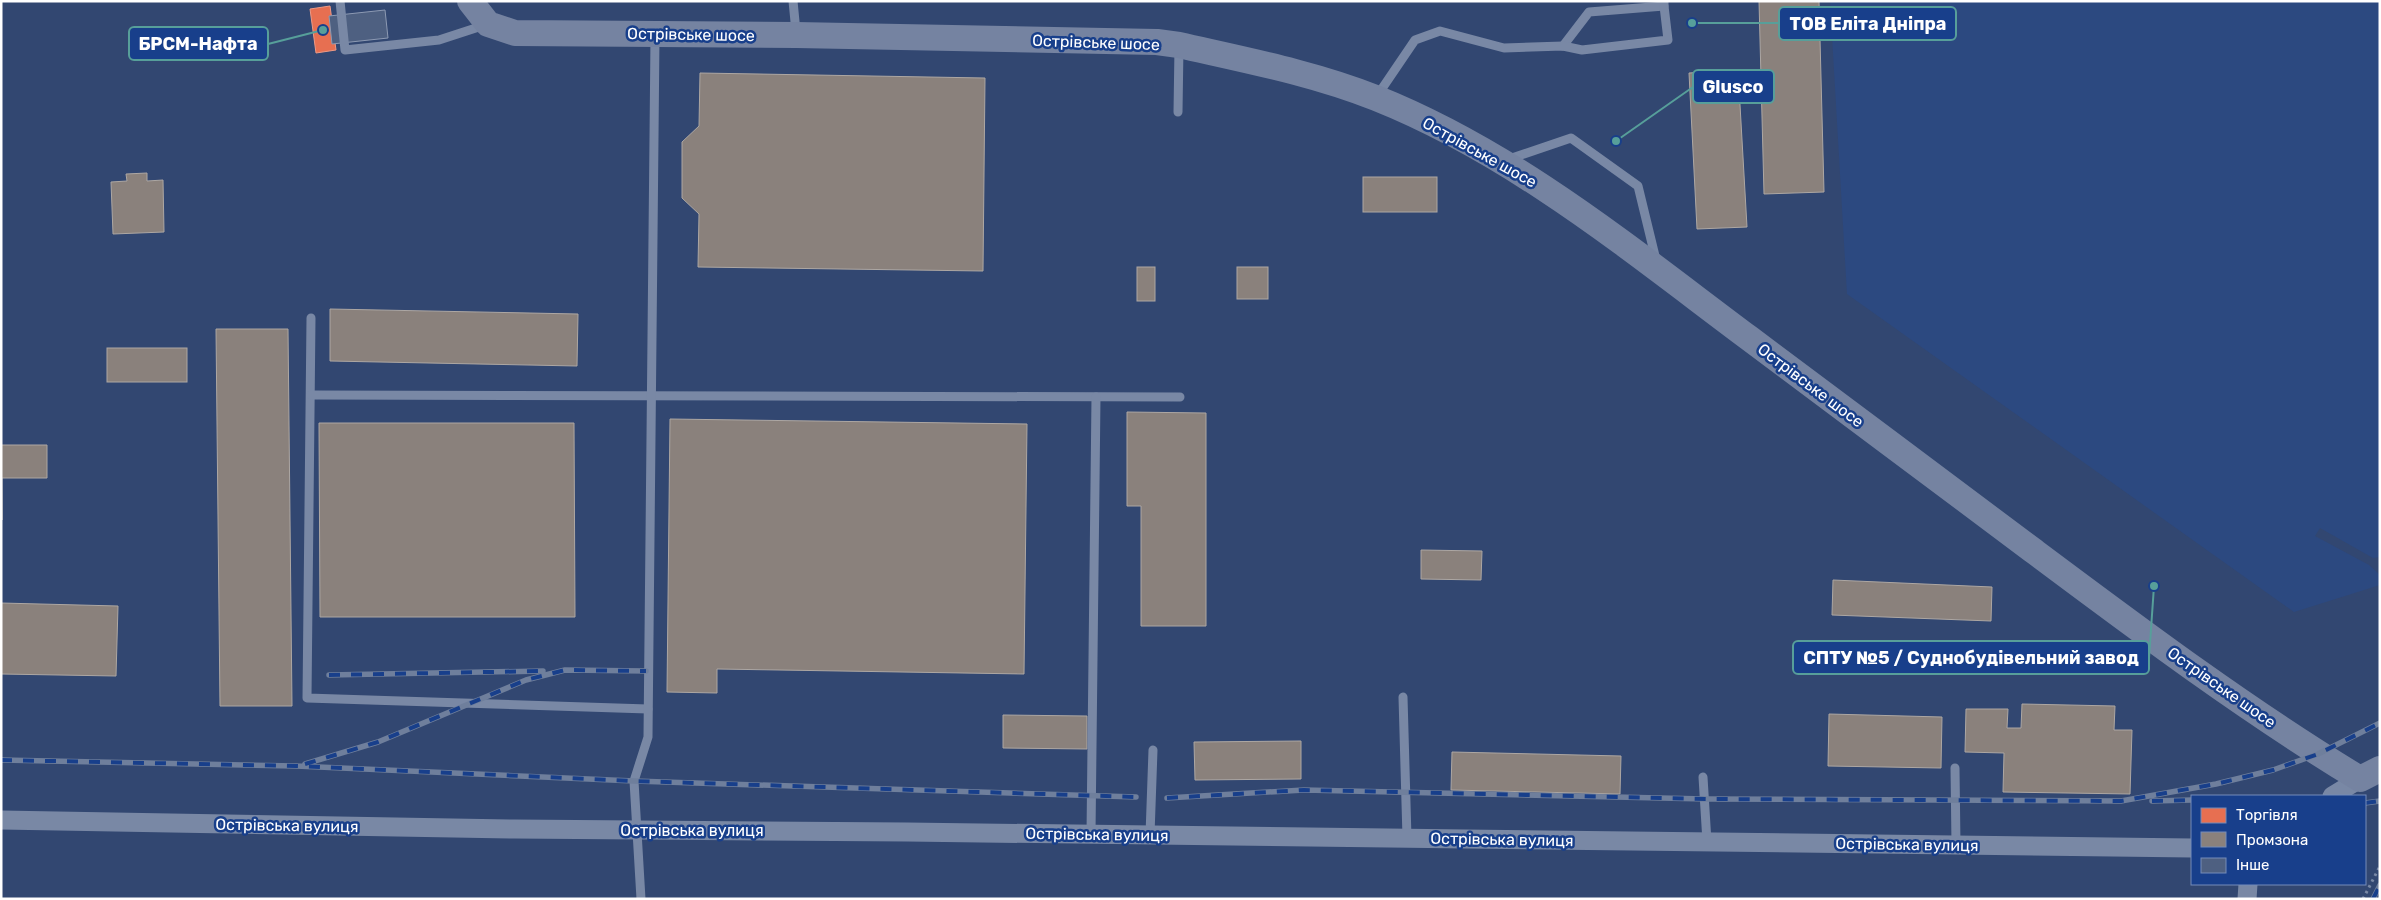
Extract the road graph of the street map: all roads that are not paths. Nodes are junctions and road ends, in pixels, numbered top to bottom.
1 (340, 1) edge
2 (470, 1) edge
3 (793, 1) edge
4 (1664, 4) edge
5 (488, 24) junction
6 (656, 34) junction
7 (796, 35) junction
8 (1179, 45) junction
9 (1563, 46) junction
10 (1375, 98) junction
11 (1178, 112) dead end
12 (1502, 161) junction
13 (1658, 270) junction
14 (311, 318) dead end
15 (311, 396) junction
16 (651, 396) junction
17 (1096, 396) junction
18 (1180, 397) dead end
19 (1403, 697) dead end
20 (648, 709) junction
21 (1153, 750) dead end
22 (1955, 768) dead end
23 (2370, 774) edge
24 (1703, 777) dead end
25 (2334, 795) edge
26 (1, 820) edge
27 (639, 829) junction
28 (1091, 834) junction
29 (1150, 835) junction
30 (1407, 838) junction
31 (1707, 842) junction
32 (1956, 845) junction
33 (2191, 848) edge
34 (2248, 885) edge
35 (641, 899) edge
36 (2247, 899) edge

1 - 5 lane
2 - 5 street
3 - 7 lane
4 - 9 lane
4 - 9 lane
5 - 6 street, Острівське шосе
6 - 7 street, Острівське шосе
6 - 16 lane
7 - 8 street, Острівське шосе
8 - 10 street, Острівське шосе
8 - 11 lane
9 - 10 lane
10 - 12 street, Острівське шосе
12 - 13 street, Острівське шосе
12 - 13 lane
13 - 23 street, Острівське шосе
14 - 15 lane
15 - 16 lane
15 - 20 lane
16 - 17 lane
16 - 20 lane
17 - 18 lane
17 - 28 lane
19 - 30 lane
20 - 27 lane
21 - 29 lane
22 - 32 lane
23 - 25 street
24 - 31 lane
26 - 27 street, Острівська вулиця
27 - 28 street, Острівська вулиця
27 - 35 lane
28 - 29 street, Острівська вулиця
29 - 30 street, Острівська вулиця
30 - 31 street, Острівська вулиця
31 - 32 street, Острівська вулиця
32 - 33 street, Острівська вулиця
34 - 36 street

